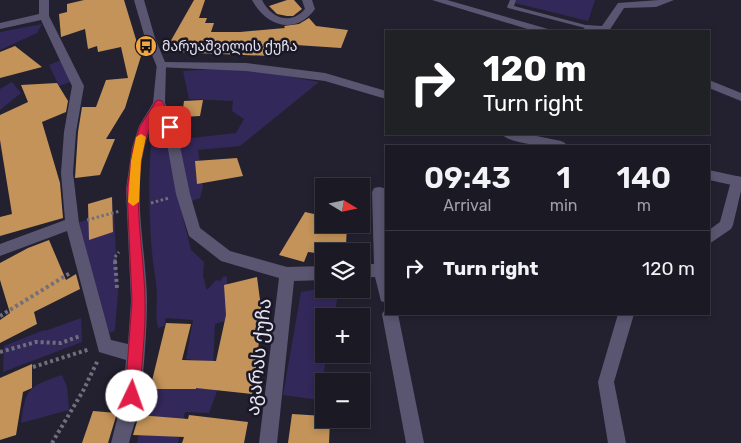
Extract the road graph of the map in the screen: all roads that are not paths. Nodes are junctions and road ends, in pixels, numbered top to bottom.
1 (44, 0) edge
2 (139, 0) edge
3 (257, 0) edge
4 (307, 0) edge
5 (437, 0) edge
6 (513, 0) edge
7 (669, 0) edge
8 (621, 2) edge
9 (44, 16) junction
10 (0, 26) edge
11 (589, 29) edge
12 (541, 30) edge
13 (162, 65) junction
14 (710, 84) edge
15 (385, 95) edge
16 (741, 97) edge
17 (159, 104) junction
18 (512, 135) edge
19 (558, 145) edge
20 (710, 176) edge
21 (739, 181) edge
22 (379, 192) dead end
23 (72, 223) junction
24 (710, 237) edge
25 (0, 250) edge
26 (384, 270) edge
27 (370, 271) edge
28 (315, 273) edge
29 (287, 274) junction
30 (385, 283) edge
31 (390, 315) edge
32 (626, 315) edge
33 (135, 354) junction
34 (120, 443) edge
35 (268, 443) edge
36 (415, 443) edge
37 (617, 443) edge

1 - 9 street
2 - 13 street
3 - 4 street
5 - 12 street
6 - 11 lane
7 - 8 street
8 - 11 street
9 - 10 street
9 - 23 street
13 - 15 street
13 - 17 street
14 - 16 street
17 - 29 street
17 - 33 street
18 - 19 street
20 - 21 street
21 - 24 street
22 - 26 street
23 - 25 street
23 - 33 street
26 - 27 street
26 - 30 street
28 - 29 street
29 - 35 street, აგარას ქუჩა
31 - 36 street
32 - 37 street
33 - 34 street

